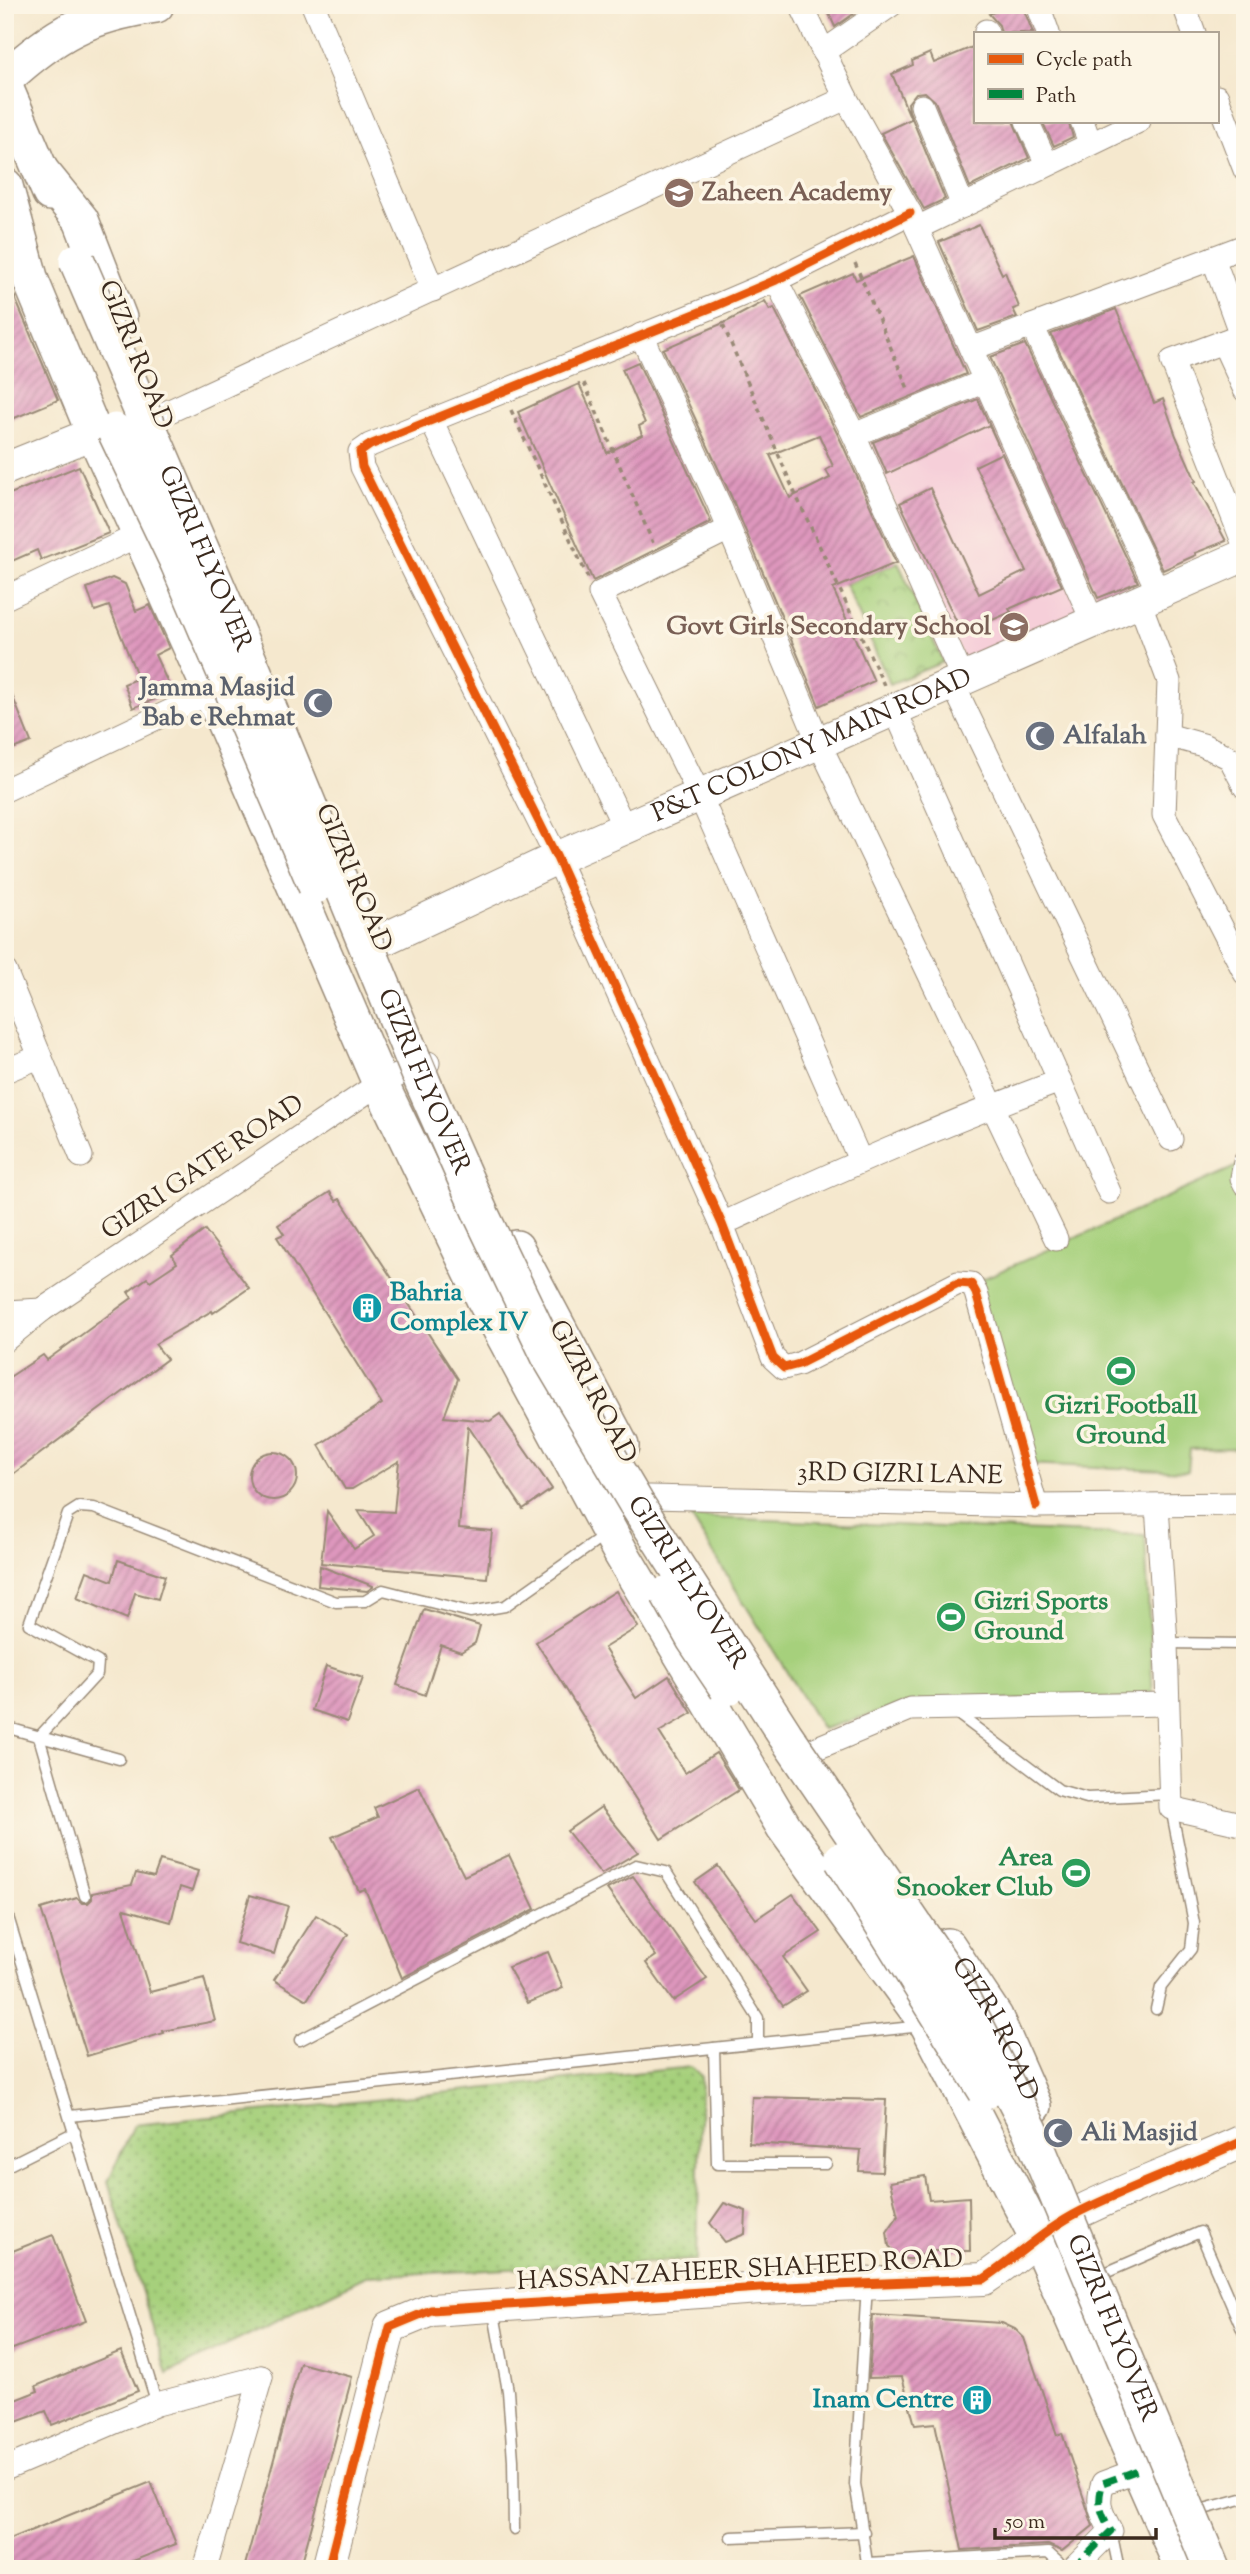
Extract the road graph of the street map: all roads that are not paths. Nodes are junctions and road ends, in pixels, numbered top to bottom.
1 (156, 5) edge
2 (313, 5) edge
3 (801, 5) edge
4 (891, 5) edge
5 (1038, 5) edge
6 (1184, 5) edge
7 (1048, 32) edge
8 (1194, 32) edge
9 (823, 52) junction
10 (5, 79) edge
11 (5, 87) edge
12 (846, 98) junction
13 (1218, 100) edge
14 (922, 106) dead end
15 (1027, 122) edge
16 (1082, 122) edge
17 (1137, 122) edge
18 (1090, 143) junction
19 (1047, 164) junction
20 (1245, 170) edge
21 (41, 171) junction
22 (5, 178) edge
23 (5, 186) edge
24 (963, 206) junction
25 (913, 221) junction
26 (1245, 246) edge
27 (1213, 258) junction
28 (24, 269) edge
29 (776, 280) junction
30 (433, 290) junction
31 (1032, 326) junction
32 (641, 335) junction
33 (1223, 342) junction
34 (971, 349) junction
35 (985, 381) junction
36 (1245, 390) edge
37 (159, 416) junction
38 (432, 422) junction
39 (94, 433) junction
40 (854, 435) junction
41 (5, 469) edge
42 (729, 529) junction
43 (141, 534) junction
44 (1243, 558) edge
45 (1149, 597) junction
46 (5, 598) edge
47 (1093, 622) junction
48 (958, 681) junction
49 (211, 692) junction
50 (895, 710) junction
51 (1167, 735) junction
52 (819, 743) junction
53 (1245, 787) edge
54 (5, 790) edge
55 (700, 796) junction
56 (625, 829) junction
57 (557, 858) junction
58 (380, 941) junction
59 (5, 971) edge
60 (1245, 973) edge
61 (39, 1057) junction
62 (431, 1062) junction
63 (5, 1072) edge
64 (1060, 1081) junction
65 (380, 1083) junction
66 (992, 1105) junction
67 (1171, 1139) dead end
68 (81, 1156) dead end
69 (860, 1160) junction
70 (1245, 1162) edge
71 (1245, 1184) edge
72 (1109, 1192) dead end
73 (722, 1224) junction
74 (1056, 1239) dead end
75 (42, 1310) junction
76 (5, 1312) edge
77 (5, 1340) edge
78 (649, 1497) junction
79 (1245, 1504) edge
80 (1036, 1506) junction
81 (1157, 1506) junction
82 (604, 1522) junction
83 (1166, 1643) junction
84 (1245, 1644) edge
85 (1167, 1704) junction
86 (950, 1708) junction
87 (5, 1727) edge
88 (39, 1737) junction
89 (811, 1750) junction
90 (119, 1759) dead end
91 (1170, 1801) junction
92 (1245, 1825) edge
93 (85, 1896) dead end
94 (5, 1907) edge
95 (1156, 2009) dead end
96 (928, 2025) junction
97 (300, 2040) dead end
98 (758, 2043) junction
99 (714, 2048) junction
100 (70, 2116) junction
101 (75, 2132) junction
102 (1245, 2140) edge
103 (826, 2164) dead end
104 (5, 2167) edge
105 (1080, 2211) junction
106 (1037, 2237) junction
107 (1105, 2273) junction
108 (867, 2285) junction
109 (493, 2306) junction
110 (1245, 2336) edge
111 (157, 2404) junction
112 (5, 2469) edge
113 (1138, 2470) junction
114 (1245, 2498) edge
115 (1200, 2510) junction
116 (514, 2529) dead end
117 (1111, 2531) junction
118 (864, 2532) junction
119 (731, 2537) dead end
120 (205, 2569) edge
121 (328, 2569) edge
122 (1062, 2569) edge
123 (1073, 2569) edge
124 (1119, 2569) edge
125 (1183, 2569) edge
126 (1194, 2569) edge
127 (1212, 2569) edge
128 (1227, 2569) edge

1 - 10 main road
2 - 30 street
3 - 9 street
4 - 9 street
5 - 7 street
6 - 8 street
9 - 12 street
11 - 21 main road
12 - 25 street
12 - 30 street
13 - 20 street
14 - 24 street
15 - 19 street
16 - 18 street
17 - 18 street
18 - 19 street
19 - 24 street
21 - 37 main road, GIZRI ROAD
21 - 127 main road, GIZRI FLYOVER, bridge
22 - 28 main road
23 - 28 main road, GIZRI ROAD
24 - 25 street
25 - 29 street
25 - 34 street
26 - 27 street
27 - 31 street
27 - 33 street
28 - 39 main road, GIZRI ROAD
28 - 126 main road, GIZRI FLYOVER, bridge
29 - 32 street
29 - 40 street
30 - 37 street
31 - 34 street
31 - 45 street
32 - 38 street
32 - 42 street
33 - 36 street
33 - 44 street
34 - 35 street
35 - 40 street
35 - 47 street
37 - 58 main road, GIZRI ROAD
38 - 56 street
38 - 57 street
39 - 41 street
39 - 43 main road, GIZRI ROAD
40 - 48 street
42 - 52 street
42 - 55 street
43 - 46 street
43 - 49 main road, GIZRI ROAD
44 - 45 street, P&T COLONY MAIN ROAD
45 - 47 street, P&T COLONY MAIN ROAD
45 - 51 street
47 - 48 street, P&T COLONY MAIN ROAD
48 - 50 street, P&T COLONY MAIN ROAD
48 - 67 street
49 - 54 street
49 - 65 main road, GIZRI ROAD
50 - 52 street, P&T COLONY MAIN ROAD
50 - 64 street
51 - 53 street
51 - 60 street
52 - 55 street, P&T COLONY MAIN ROAD
52 - 66 street
55 - 56 street, P&T COLONY MAIN ROAD
55 - 69 street
56 - 57 street, P&T COLONY MAIN ROAD
57 - 58 street, P&T COLONY MAIN ROAD
57 - 73 street
58 - 62 main road, GIZRI ROAD
59 - 61 street
61 - 63 street
61 - 68 street
62 - 65 street, GIZRI GATE ROAD
62 - 78 main road, GIZRI ROAD
64 - 66 street
64 - 72 street
65 - 75 street, GIZRI GATE ROAD
65 - 82 main road, GIZRI ROAD
66 - 69 street
66 - 74 street
69 - 73 street
70 - 71 street
73 - 80 street
75 - 76 street
75 - 77 street, GIZRI GATE ROAD
78 - 80 street, 3RD GIZRI LANE
78 - 82 street, 3RD GIZRI LANE
78 - 89 main road, GIZRI ROAD
79 - 81 street, 3RD GIZRI LANE
80 - 81 street, 3RD GIZRI LANE
81 - 83 street
82 - 88 lane
82 - 96 main road, GIZRI ROAD
83 - 84 lane
83 - 85 street
85 - 86 street
85 - 91 street
86 - 89 street
86 - 91 lane
87 - 88 lane
88 - 90 lane
88 - 93 lane
89 - 105 main road, GIZRI ROAD
91 - 92 street
91 - 95 lane
94 - 100 lane
96 - 98 lane
96 - 106 main road, GIZRI ROAD
97 - 98 lane
98 - 99 lane
99 - 100 lane
99 - 103 lane
100 - 101 lane
101 - 104 lane
101 - 111 lane
102 - 105 street, HASSAN ZAHEER SHAHEED ROAD
105 - 106 street, HASSAN ZAHEER SHAHEED ROAD
105 - 107 main road, GIZRI ROAD
106 - 108 street, HASSAN ZAHEER SHAHEED ROAD
106 - 113 main road, GIZRI ROAD
107 - 110 lane
107 - 115 main road, GIZRI ROAD
108 - 109 street, HASSAN ZAHEER SHAHEED ROAD
108 - 118 lane
109 - 116 lane
109 - 121 street, HASSAN ZAHEER SHAHEED ROAD
111 - 112 street
111 - 120 street
113 - 117 street
113 - 125 main road, GIZRI ROAD
114 - 115 lane
115 - 128 main road, GIZRI ROAD
117 - 123 street
117 - 124 lane
118 - 119 lane
118 - 122 lane

